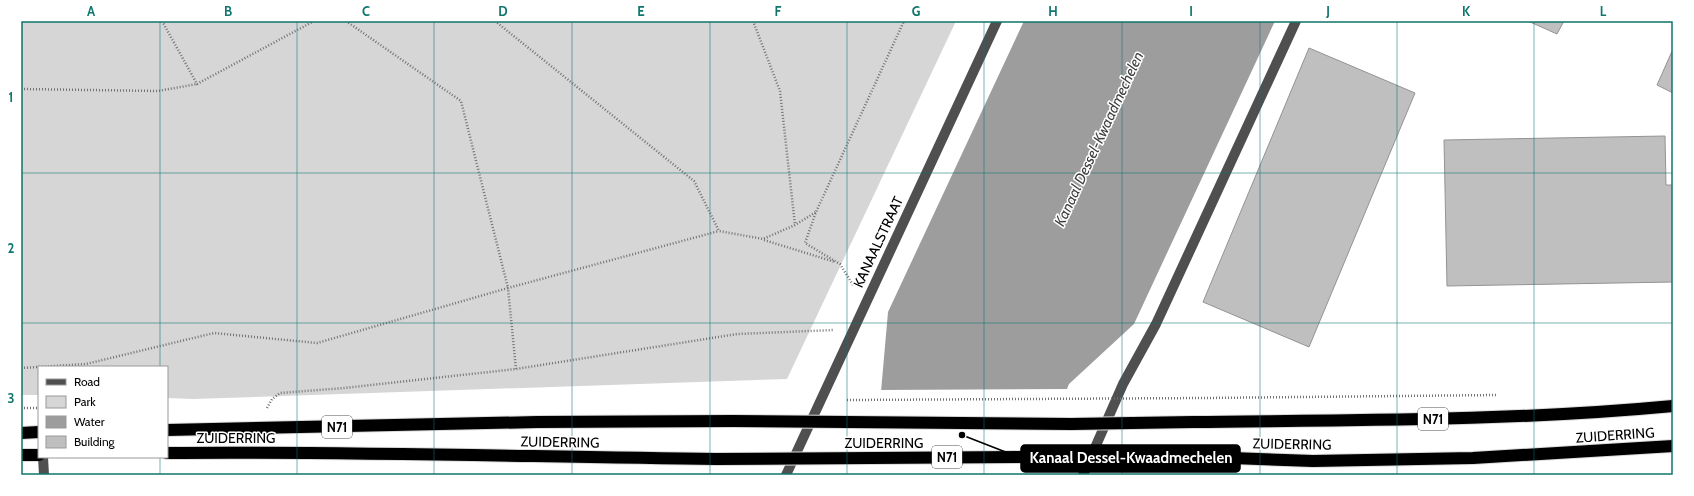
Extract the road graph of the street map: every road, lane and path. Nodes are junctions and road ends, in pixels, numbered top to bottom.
1 (162, 21) edge
2 (314, 21) edge
3 (346, 21) edge
4 (495, 21) edge
5 (753, 21) edge
6 (904, 21) edge
7 (997, 21) edge
8 (1296, 21) edge
9 (197, 84) junction
10 (21, 88) edge
11 (816, 212) junction
12 (795, 225) junction
13 (719, 232) junction
14 (763, 239) junction
15 (840, 264) junction
16 (508, 288) junction
17 (864, 305) junction
18 (853, 329) junction
19 (54, 366) edge
20 (38, 367) edge
21 (21, 368) edge
22 (516, 369) junction
23 (1501, 395) dead end
24 (839, 400) dead end
25 (1673, 406) edge
26 (21, 408) edge
27 (38, 408) edge
28 (267, 409) dead end
29 (168, 430) edge
30 (38, 432) edge
31 (21, 433) edge
32 (1673, 446) edge
33 (168, 453) edge
34 (21, 455) edge
35 (38, 455) edge
36 (43, 458) edge
37 (44, 475) edge
38 (786, 475) edge
39 (1082, 475) edge

1 - 9 path
2 - 9 path
3 - 16 path
4 - 13 path
5 - 12 path
6 - 11 path
7 - 17 street, KANAALSTRAAT
8 - 39 street
9 - 10 path
11 - 12 path
11 - 15 path
12 - 14 path
13 - 14 path
13 - 16 path
14 - 15 path
15 - 17 path
16 - 19 path
16 - 22 path
17 - 18 street, KANAALSTRAAT
18 - 22 path
18 - 38 street, KANAALSTRAAT
20 - 21 path
22 - 28 path
23 - 24 path, bridge
25 - 29 highway, ZUIDERRING / N71, bridge
26 - 27 path
30 - 31 highway
32 - 33 highway, ZUIDERRING / N71, bridge
34 - 35 highway
36 - 37 street

